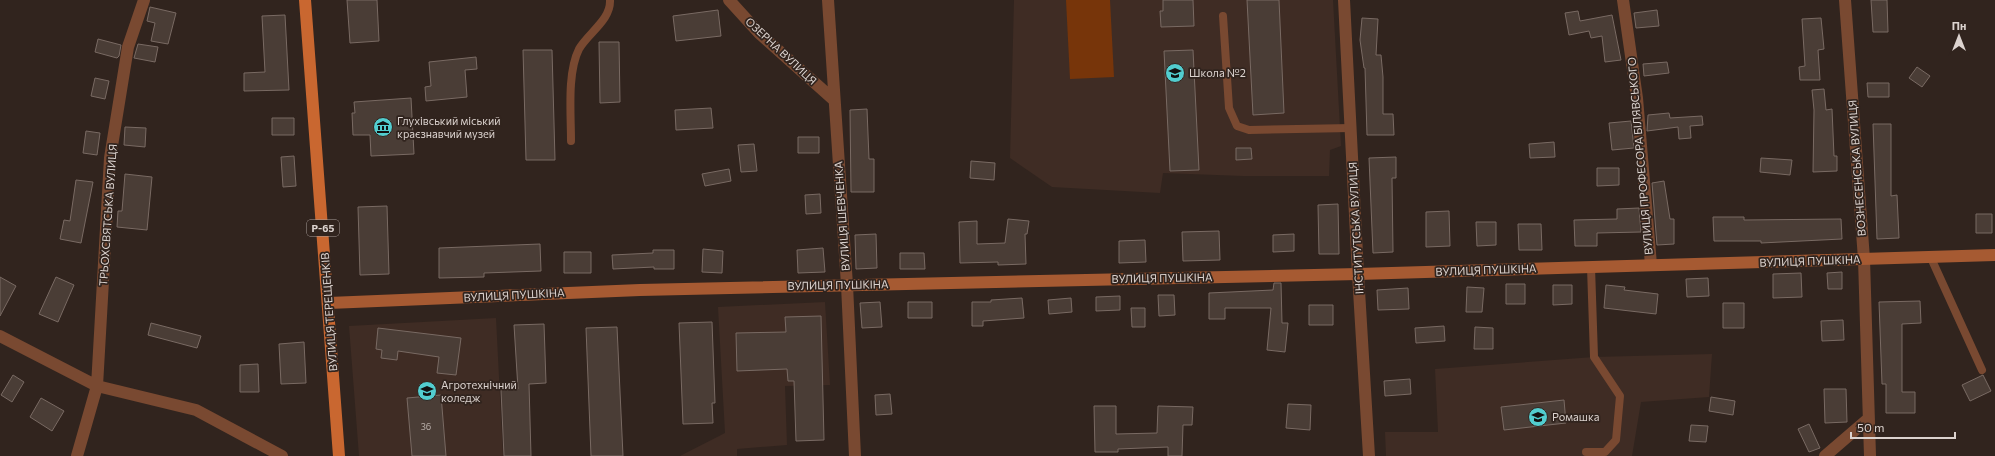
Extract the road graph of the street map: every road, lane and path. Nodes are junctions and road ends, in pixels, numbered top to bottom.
1 (144, 0) edge
2 (305, 0) edge
3 (610, 0) edge
4 (729, 0) edge
5 (828, 0) edge
6 (1344, 0) edge
7 (1623, 0) edge
8 (1846, 0) edge
9 (1223, 16) dead end
10 (834, 100) junction
11 (1351, 128) junction
12 (571, 140) dead end
13 (1995, 255) edge
14 (1931, 258) junction
15 (1864, 259) junction
16 (1650, 265) junction
17 (1592, 267) junction
18 (1358, 274) junction
19 (847, 285) junction
20 (329, 303) junction
21 (0, 336) edge
22 (1982, 370) dead end
23 (97, 386) junction
24 (1868, 419) junction
25 (1586, 452) dead end
26 (77, 456) edge
27 (282, 456) edge
28 (339, 456) edge
29 (855, 456) edge
30 (1369, 456) edge
31 (1825, 456) edge
32 (1870, 456) edge

1 - 23 street, ТРЬОХСВЯТСЬКА ВУЛИЦЯ
2 - 20 main road, ВУЛИЦЯ ТЕРЕЩЕНКІВ / Р-65
3 - 12 lane
4 - 10 street, ОЗЕРНА ВУЛИЦЯ
5 - 10 street, ВУЛИЦЯ ШЕВЧЕНКА
6 - 11 street, ІНСТИТУТСЬКА ВУЛИЦЯ
7 - 16 street, ВУЛИЦЯ ПРОФЕСОРА БІЛЯВСЬКОГО
8 - 15 street, ВОЗНЕСЕНСЬКА ВУЛИЦЯ
9 - 11 lane
10 - 19 street, ВУЛИЦЯ ШЕВЧЕНКА
11 - 18 street, ІНСТИТУТСЬКА ВУЛИЦЯ
13 - 14 street, ВУЛИЦЯ ПУШКІНА
14 - 15 street, ВУЛИЦЯ ПУШКІНА
14 - 22 lane
15 - 16 street, ВУЛИЦЯ ПУШКІНА
15 - 24 street, ВОЗНЕСЕНСЬКА ВУЛИЦЯ
16 - 17 street, ВУЛИЦЯ ПУШКІНА
17 - 18 street, ВУЛИЦЯ ПУШКІНА
17 - 25 lane
18 - 19 street, ВУЛИЦЯ ПУШКІНА
18 - 30 street, ІНСТИТУТСЬКА ВУЛИЦЯ
19 - 20 street, ВУЛИЦЯ ПУШКІНА
19 - 29 street, ВУЛИЦЯ ШЕВЧЕНКА
20 - 28 main road, ВУЛИЦЯ ТЕРЕЩЕНКІВ / Р-65
21 - 23 street
23 - 26 street, ТРЬОХСВЯТСЬКА ВУЛИЦЯ
23 - 27 street
24 - 31 street
24 - 32 street, ВОЗНЕСЕНСЬКА ВУЛИЦЯ

